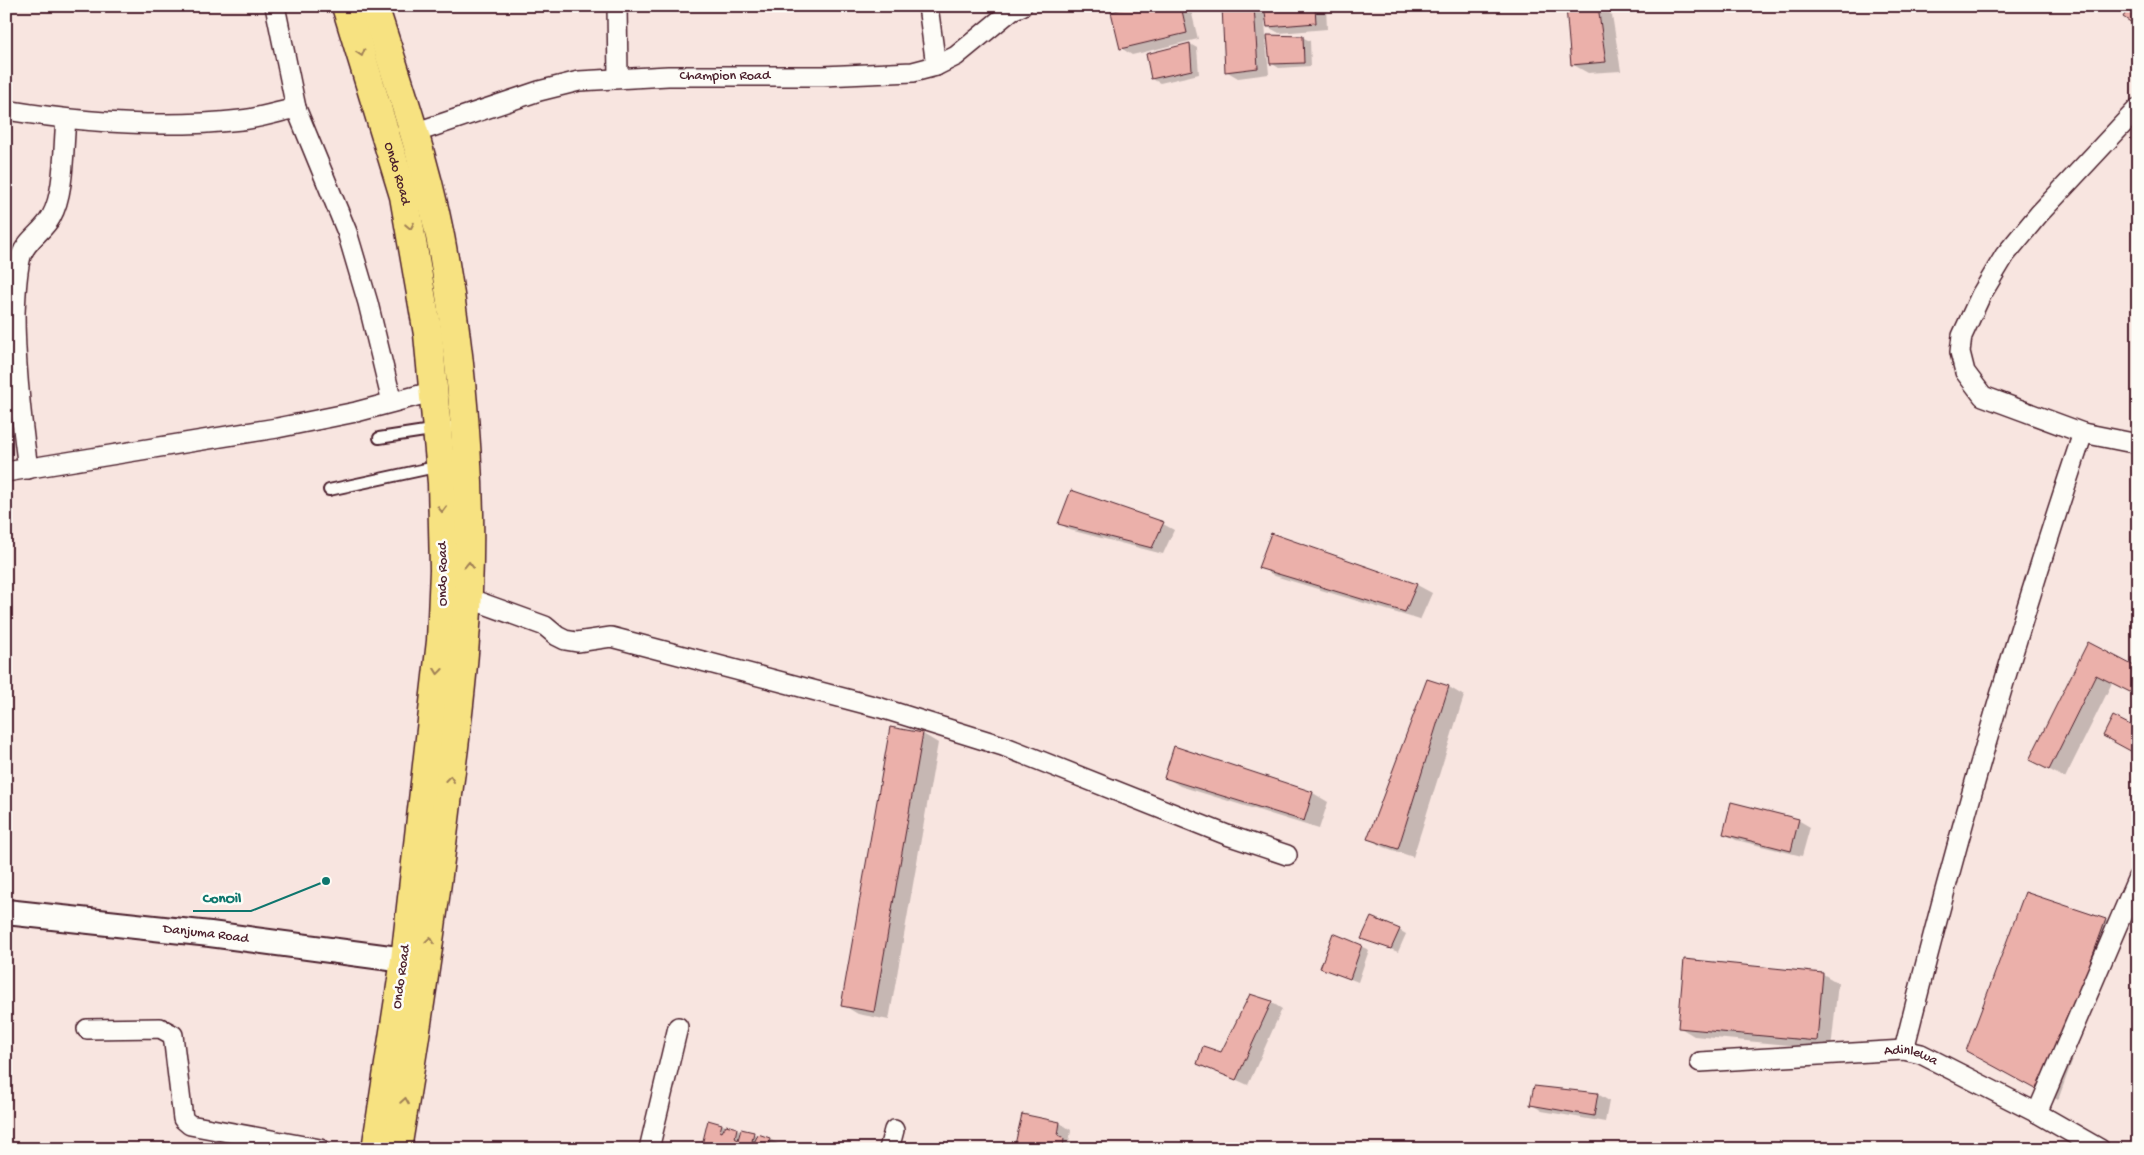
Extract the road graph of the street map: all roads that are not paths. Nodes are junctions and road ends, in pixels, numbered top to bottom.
1 (275, 6) edge
2 (346, 6) edge
3 (374, 6) edge
4 (617, 6) edge
5 (928, 6) edge
6 (1022, 6) edge
7 (936, 66) junction
8 (618, 77) junction
9 (296, 108) junction
10 (2138, 108) edge
11 (6, 110) edge
12 (66, 120) junction
13 (414, 133) junction
14 (435, 391) junction
15 (392, 402) junction
16 (464, 425) junction
17 (438, 429) junction
18 (2083, 433) junction
19 (379, 438) dead end
20 (2138, 444) edge
21 (440, 466) junction
22 (28, 469) junction
23 (6, 472) edge
24 (329, 490) dead end
25 (468, 598) junction
26 (429, 852) junction
27 (1286, 855) dead end
28 (2138, 876) edge
29 (6, 912) edge
30 (405, 960) junction
31 (678, 1027) dead end
32 (87, 1029) dead end
33 (1904, 1050) junction
34 (1700, 1062) dead end
35 (2037, 1113) junction
36 (894, 1130) dead end
37 (320, 1149) edge
38 (376, 1149) edge
39 (397, 1149) edge
40 (649, 1149) edge
41 (889, 1149) edge
42 (2100, 1149) edge

1 - 9 street
2 -> 14 main road, Ondo Road
3 - 13 main road, Ondo Road
4 - 8 street
5 - 7 street
6 - 7 street, Champion Road
7 - 8 street, Champion Road
8 - 13 street, Champion Road
9 - 12 street
9 - 15 street
10 - 18 street
11 - 12 street
12 - 22 street
13 - 16 main road, Ondo Road
14 - 15 street
14 - 17 main road, Ondo Road
15 - 22 street
16 - 17 lane
25 -> 16 main road, Ondo Road
17 - 19 lane
17 - 21 main road, Ondo Road
18 - 20 street
18 - 33 street
21 - 24 lane
21 -> 26 main road, Ondo Road
22 - 23 street
26 -> 25 main road, Ondo Road
25 - 27 street
26 - 30 main road, Ondo Road
39 -> 26 main road, Ondo Road
28 - 35 street
29 - 30 street, Danjuma Road
30 - 38 main road, Ondo Road
31 - 40 street
32 - 37 street
33 - 34 street, Adinlewa
33 - 35 street, Adinlewa
35 - 42 street, Adinlewa
36 - 41 street

